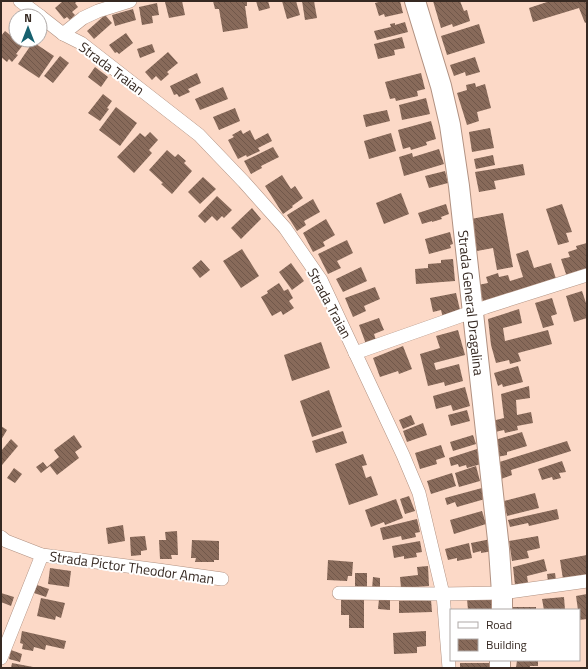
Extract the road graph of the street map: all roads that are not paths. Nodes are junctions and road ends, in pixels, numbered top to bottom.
1 (20, 1) edge
2 (130, 1) edge
3 (415, 1) edge
4 (29, 8) edge
5 (48, 22) edge
6 (63, 34) junction
7 (587, 275) edge
8 (473, 312) junction
9 (356, 353) junction
10 (1, 537) edge
11 (42, 555) junction
12 (222, 579) dead end
13 (587, 581) edge
14 (339, 593) dead end
15 (443, 594) junction
16 (502, 601) edge
17 (1, 658) edge
18 (449, 668) edge

1 - 4 street, Strada Traian
2 - 6 street
3 - 8 main road, Strada General Dragalina
5 - 6 street, Strada Traian
6 - 9 street, Strada Traian
7 - 8 street
8 - 9 street
8 - 16 main road, Strada General Dragalina
9 - 15 street, Strada Traian
10 - 11 street, Strada Pictor Theodor Aman
11 - 12 street, Strada Pictor Theodor Aman
11 - 17 street
13 - 16 street
14 - 15 street
15 - 16 street
15 - 18 street, Strada Traian

